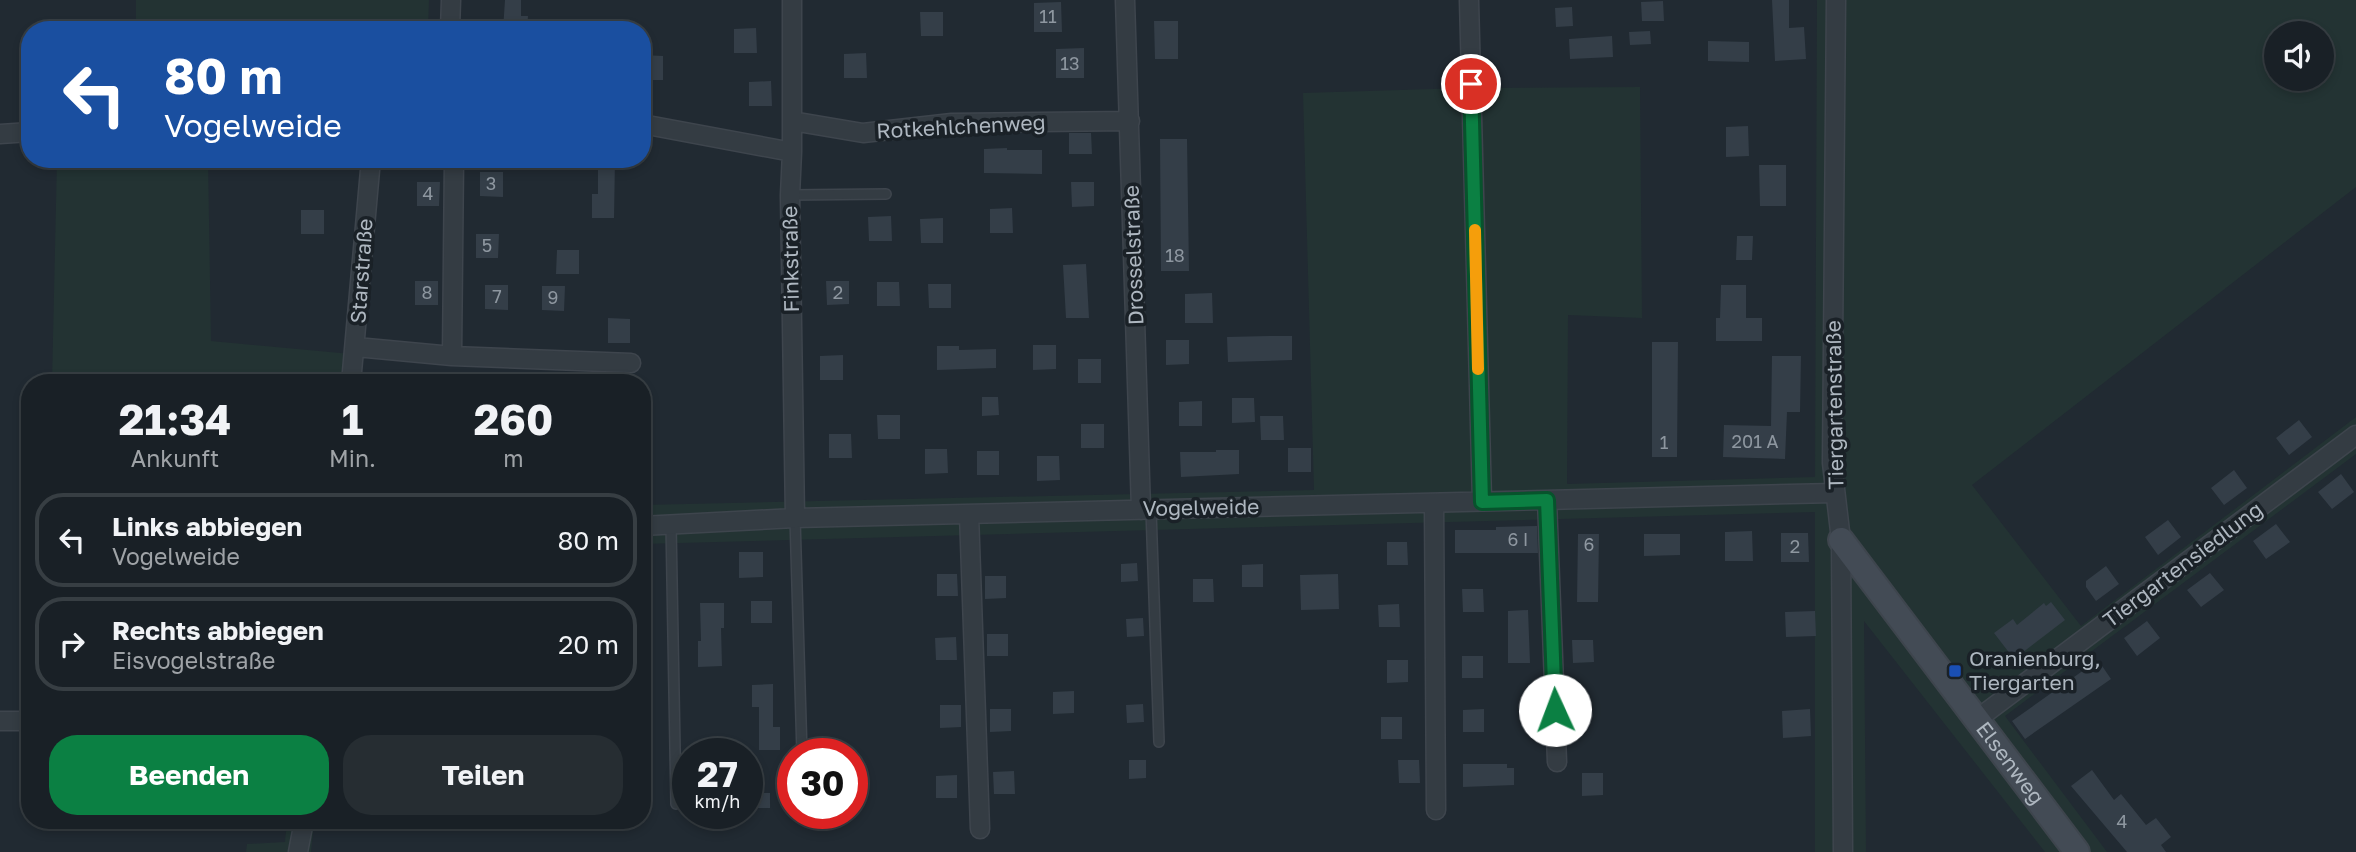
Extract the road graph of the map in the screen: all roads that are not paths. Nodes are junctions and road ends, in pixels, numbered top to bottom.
1 (451, 0) edge
2 (792, 0) edge
3 (1125, 0) edge
4 (1469, 0) edge
5 (1836, 0) edge
6 (450, 21) edge
7 (792, 121) junction
8 (1130, 121) junction
9 (651, 126) edge
10 (21, 133) edge
11 (0, 134) edge
12 (792, 152) junction
13 (370, 168) edge
14 (454, 168) edge
15 (886, 194) dead end
16 (790, 195) junction
17 (356, 347) junction
18 (452, 356) junction
19 (631, 363) dead end
20 (352, 374) edge
21 (2356, 435) edge
22 (1835, 493) junction
23 (1547, 500) junction
24 (1482, 502) junction
25 (1434, 503) junction
26 (1146, 510) junction
27 (969, 514) junction
28 (796, 518) junction
29 (671, 524) junction
30 (651, 525) edge
31 (1841, 540) junction
32 (21, 720) edge
33 (1976, 720) junction
34 (0, 721) edge
35 (675, 738) edge
36 (802, 738) edge
37 (1159, 742) dead end
38 (1557, 762) dead end
39 (1436, 810) dead end
40 (302, 829) edge
41 (980, 829) dead end
42 (298, 852) edge
43 (1843, 852) edge
44 (2077, 852) edge

1 - 6 street
2 - 7 street, Finkstraße
3 - 8 street, Drosselstraße
4 - 24 street
5 - 22 street, Tiergartenstraße
7 - 8 street, Rotkehlchenweg
7 - 12 street, Finkstraße
8 - 26 street, Drosselstraße
9 - 12 street
10 - 11 street
12 - 16 street, Finkstraße
13 - 17 street, Starstraße
14 - 18 street
15 - 16 lane
16 - 28 street, Finkstraße
17 - 18 street
17 - 20 street, Starstraße
18 - 19 street
21 - 33 street, Tiergartensiedlung
22 - 23 street, Vogelweide
22 - 31 street, Tiergartenstraße
23 - 24 street, Vogelweide
23 - 38 street
24 - 25 street, Vogelweide
25 - 26 street, Vogelweide
25 - 39 street
26 - 27 street, Vogelweide
26 - 37 lane
27 - 28 street, Vogelweide
27 - 41 street
28 - 29 street, Vogelweide
28 - 36 lane
29 - 30 street, Vogelweide
29 - 35 lane
31 - 33 street, Elsenweg
31 - 43 street, Tiergartenstraße
32 - 34 street
33 - 44 street, Elsenweg
40 - 42 street

